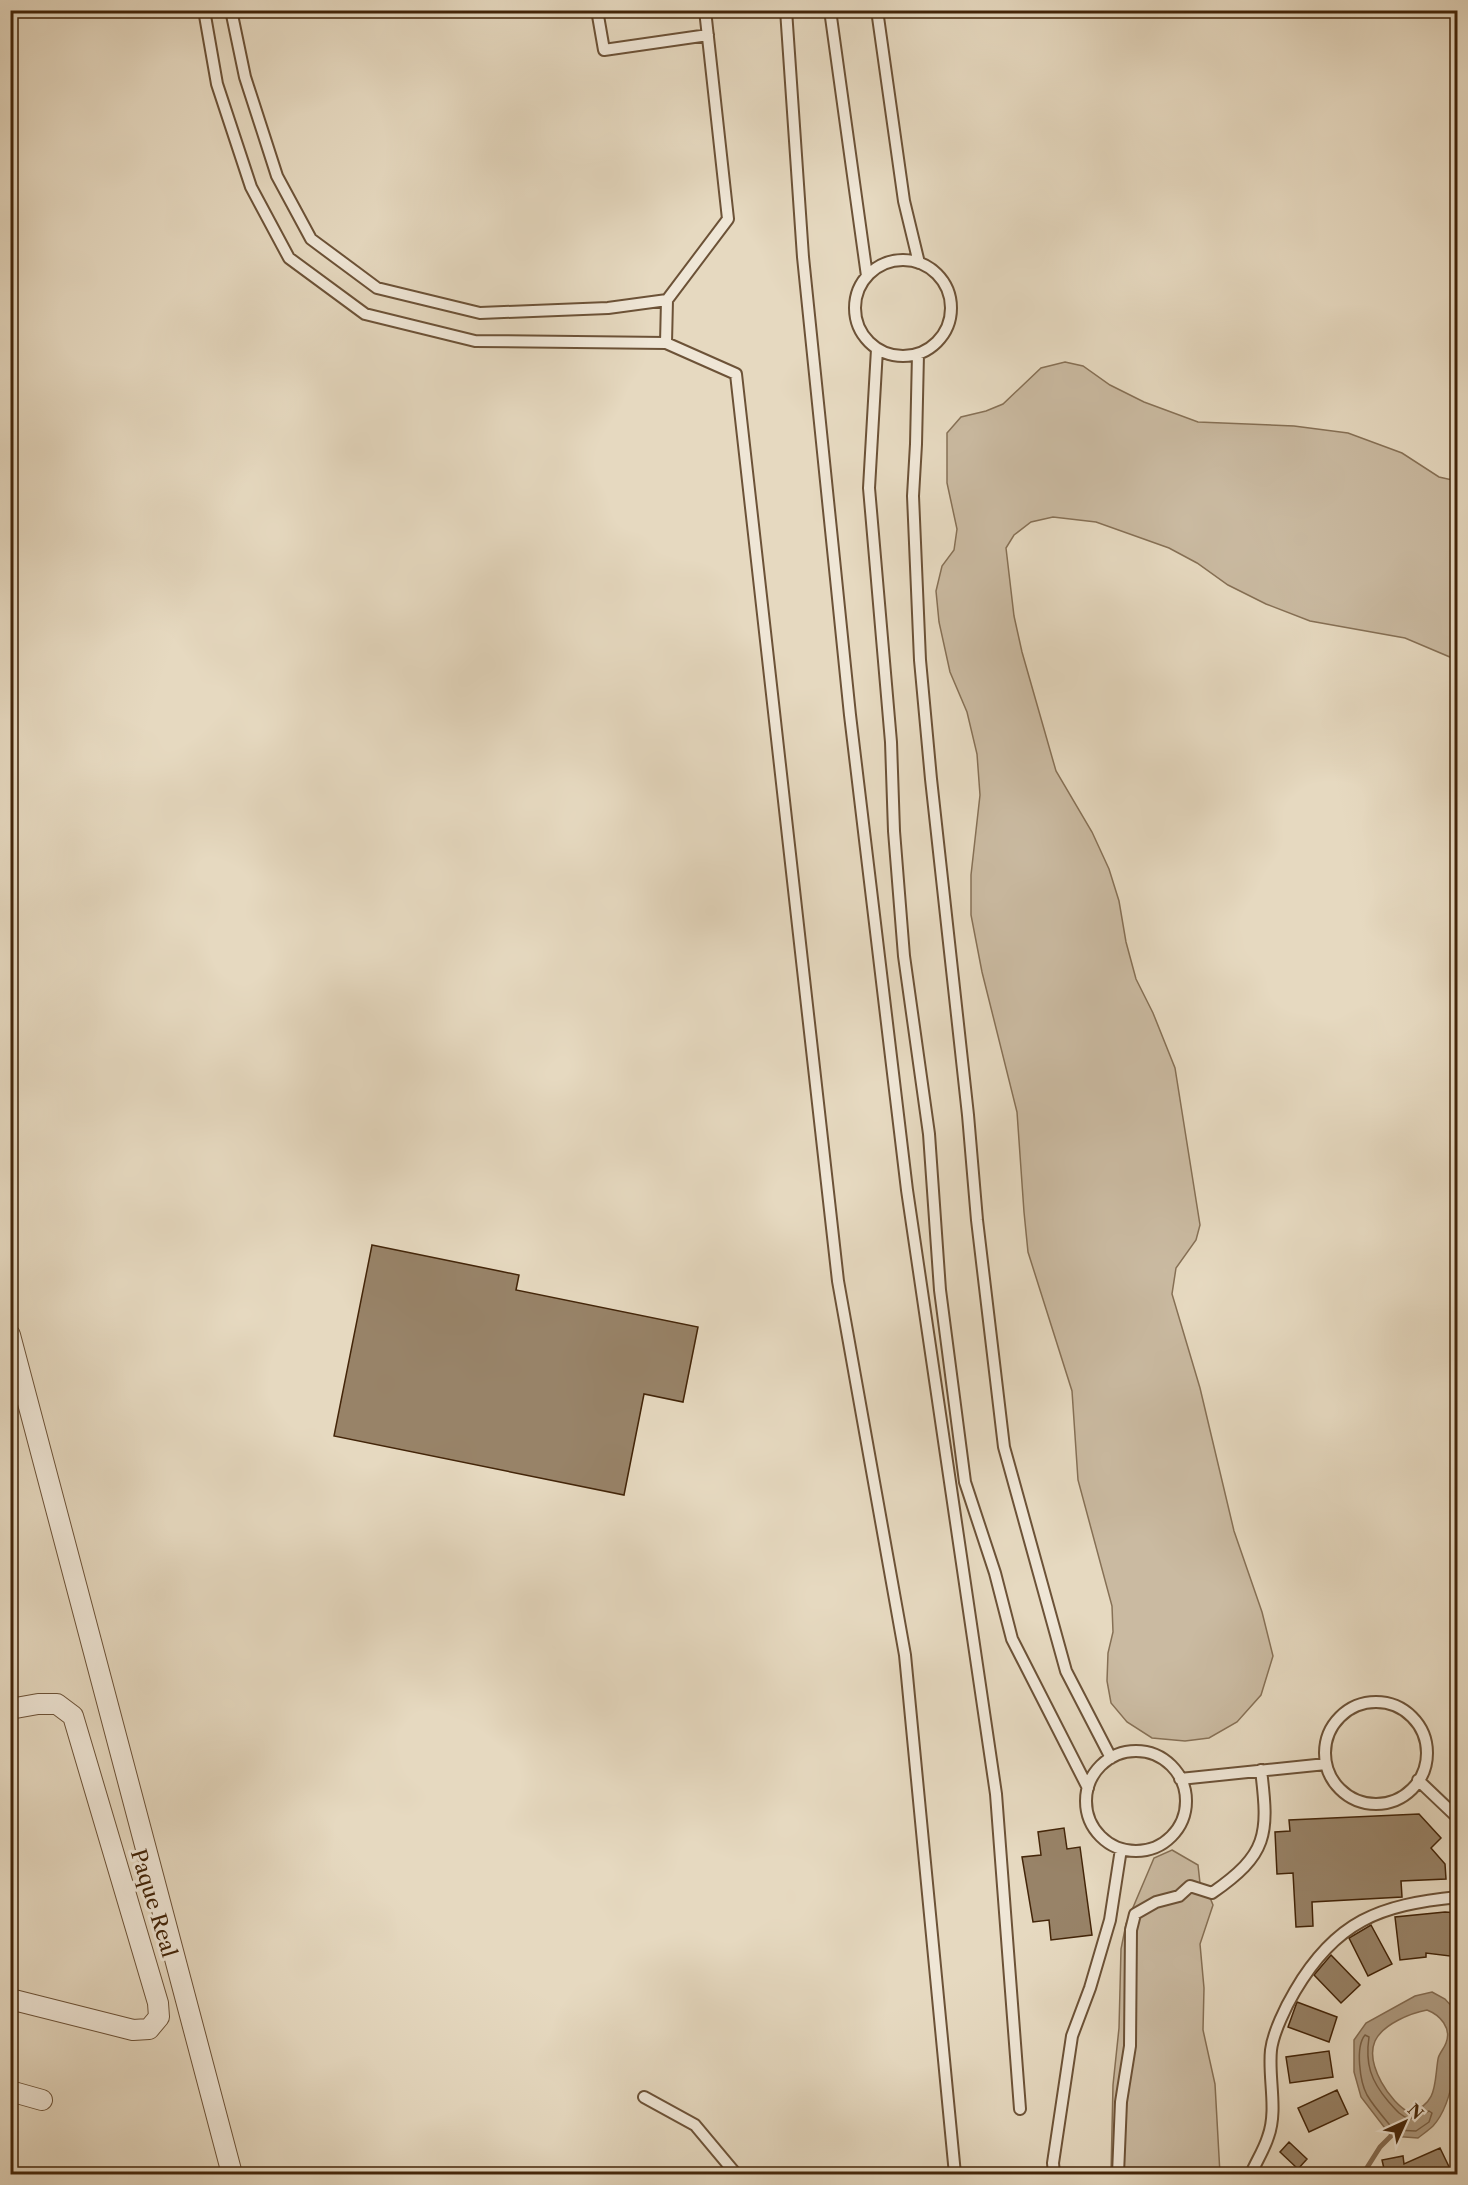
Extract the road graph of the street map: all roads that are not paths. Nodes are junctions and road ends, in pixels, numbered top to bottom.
1 (597, 10) edge
2 (705, 10) edge
3 (786, 10) edge
4 (830, 10) edge
5 (877, 10) edge
6 (204, 12) edge
7 (232, 14) edge
8 (708, 35) junction
9 (920, 263) junction
10 (867, 276) junction
11 (666, 300) junction
12 (666, 343) junction
13 (877, 349) junction
14 (918, 354) junction
15 (10, 1335) edge
16 (10, 1709) edge
17 (1111, 1758) junction
18 (1326, 1764) junction
19 (1261, 1770) junction
20 (1180, 1779) junction
21 (1418, 1780) junction
22 (1088, 1788) junction
23 (1457, 1817) edge
24 (1121, 1849) junction
25 (1458, 1897) edge
26 (10, 1999) edge
27 (10, 2091) edge
28 (644, 2097) dead end
29 (42, 2100) dead end
30 (1020, 2109) dead end
31 (232, 2175) edge
32 (736, 2175) edge
33 (955, 2175) edge
34 (1054, 2175) edge
35 (1118, 2175) edge
36 (1251, 2175) edge

1 - 8 lane
2 - 8 lane
3 - 30 lane
4 - 10 lane
5 - 9 lane
6 - 12 lane
7 - 11 lane
8 - 11 lane
9 - 10 lane
9 - 14 lane
10 - 13 lane
11 - 12 lane
12 - 33 lane
13 - 14 lane
13 - 22 lane
14 - 17 lane
15 - 31 street
16 - 26 street, Paque Real
17 - 20 lane
17 - 22 lane
18 - 19 lane
18 - 21 lane
18 - 21 lane
19 - 20 lane
19 - 35 lane
20 - 24 lane
21 - 23 lane
22 - 24 lane
24 - 34 lane
25 - 36 lane
27 - 29 street
28 - 32 lane

